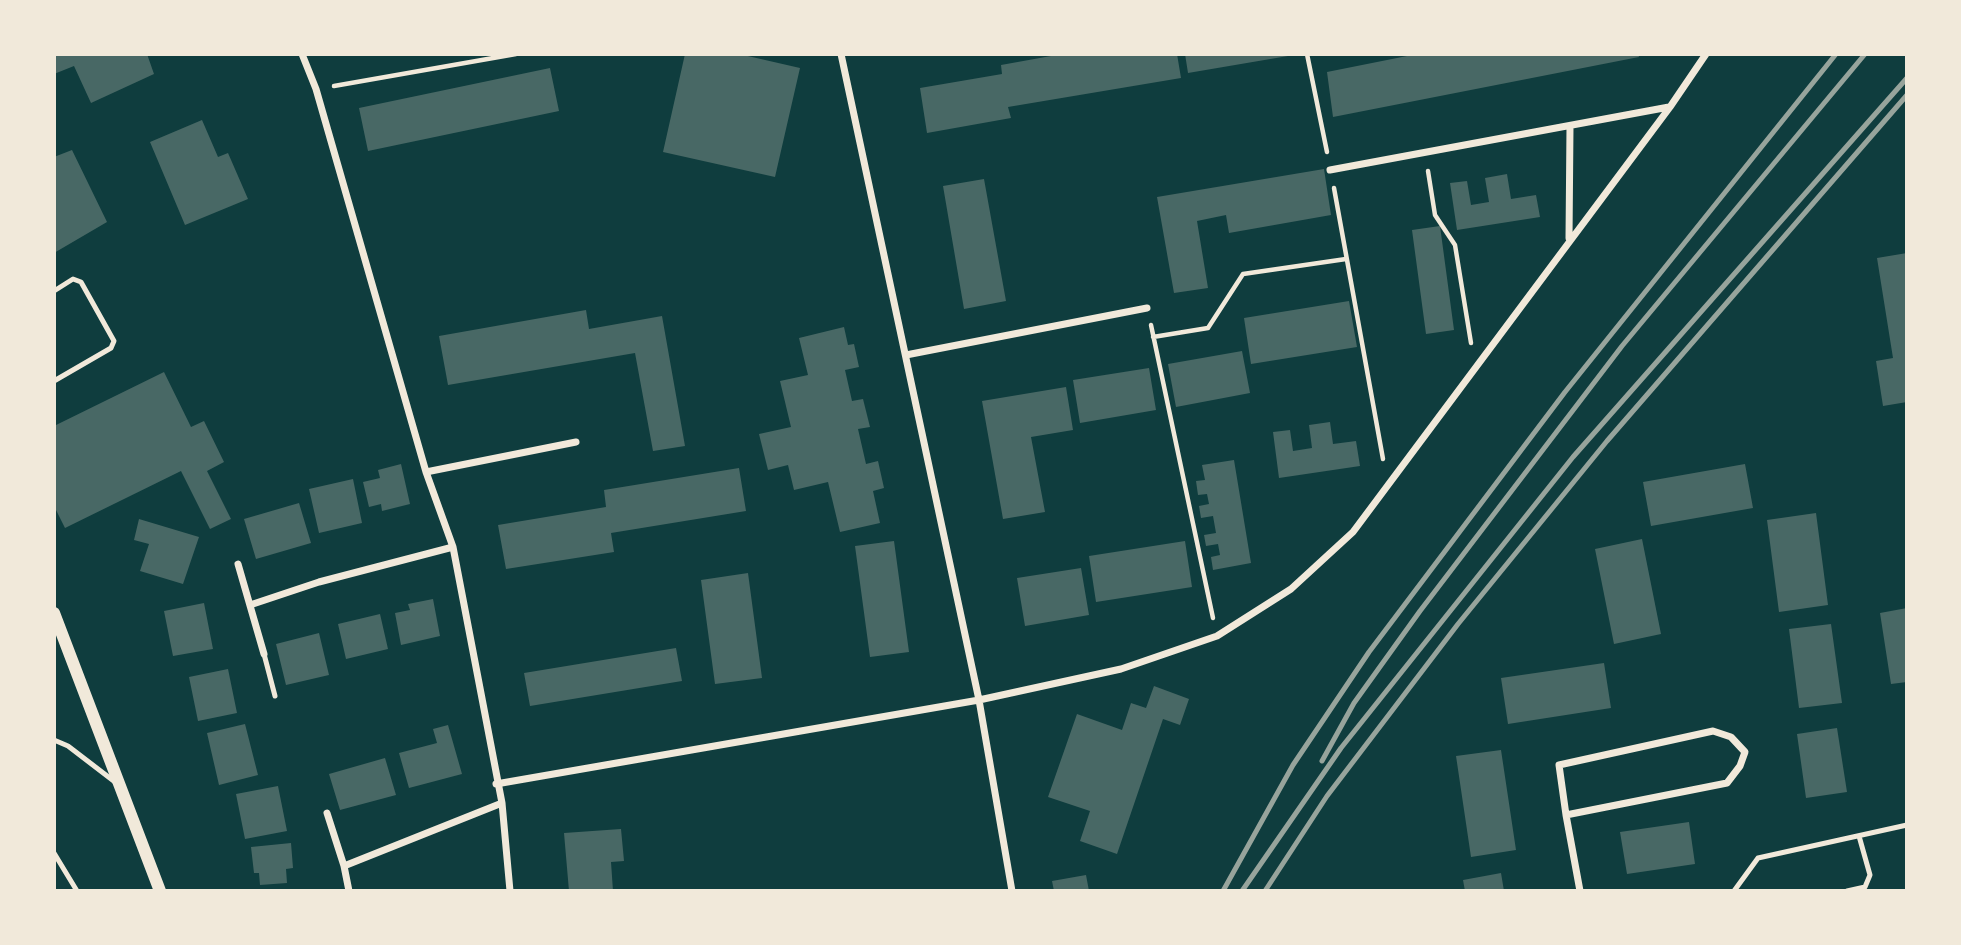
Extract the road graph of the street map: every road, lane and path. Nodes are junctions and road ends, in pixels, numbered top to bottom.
1 (302, 54) edge
2 (516, 54) edge
3 (841, 54) edge
4 (1307, 54) edge
5 (1706, 54) edge
6 (316, 89) junction
7 (1670, 107) junction
8 (1570, 127) junction
9 (1426, 152) junction
10 (1330, 170) junction
11 (1569, 239) junction
12 (1346, 259) junction
13 (54, 291) edge
14 (1147, 308) joint
15 (1153, 337) junction
16 (906, 355) junction
17 (1475, 367) junction
18 (54, 380) edge
19 (576, 442) dead end
20 (426, 472) junction
21 (1388, 487) junction
22 (453, 547) junction
23 (238, 564) dead end
24 (250, 605) junction
25 (55, 616) edge
26 (1217, 636) junction
27 (264, 654) joint
28 (275, 696) dead end
29 (979, 700) junction
30 (54, 740) edge
31 (117, 784) junction
32 (496, 784) junction
33 (502, 803) junction
34 (327, 813) dead end
35 (1566, 814) junction
36 (1907, 825) edge
37 (1859, 836) junction
38 (54, 853) edge
39 (344, 866) junction
40 (77, 891) edge
41 (160, 891) edge
42 (349, 891) edge
43 (510, 891) edge
44 (1012, 891) edge
45 (1580, 891) edge
46 (1734, 891) edge
47 (1847, 891) edge

1 - 6 street
2 - 6 path
3 - 16 street
4 - 10 path
5 - 7 street
6 - 20 street
7 - 8 street
7 - 11 street
8 - 9 street
8 - 11 street
9 - 10 street
9 - 17 path
10 - 12 path
11 - 17 street
12 - 15 path
12 - 21 path
13 - 18 lane
14 - 15 path
14 - 16 street
15 - 26 path
16 - 29 street
17 - 21 street
19 - 20 street
20 - 22 street
21 - 26 street
22 - 24 street
22 - 32 street
23 - 24 street
24 - 27 street
25 - 31 street
26 - 29 street
27 - 28 lane
29 - 32 street
29 - 44 street
30 - 31 lane
31 - 41 street
32 - 33 street
33 - 39 street
33 - 43 street
34 - 39 street
35 - 35 street
35 - 45 street
36 - 37 lane
37 - 46 lane
37 - 47 lane
38 - 40 lane
39 - 42 street

